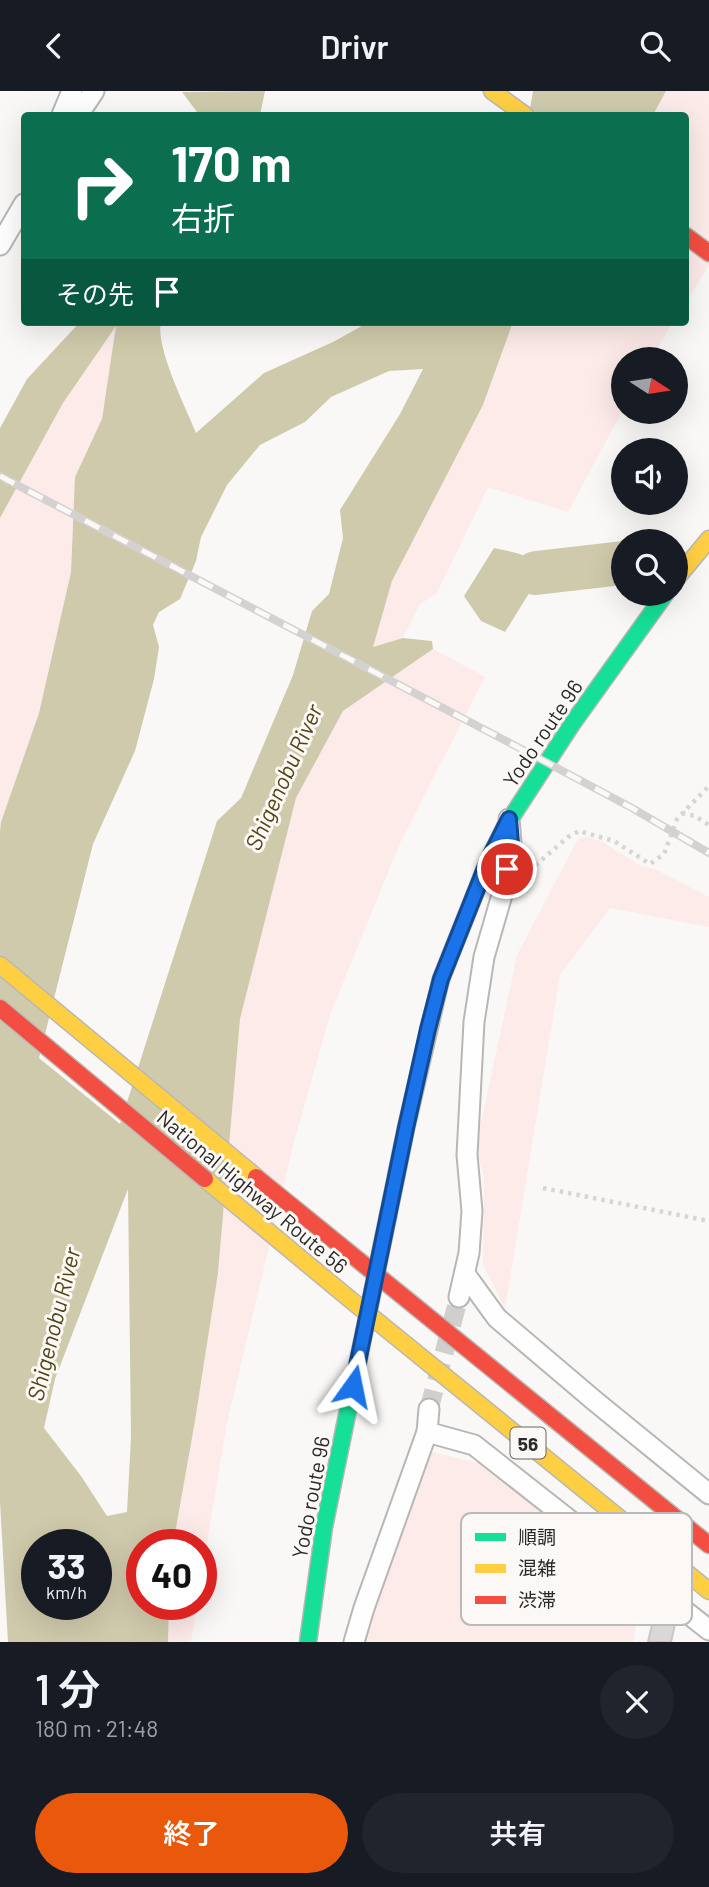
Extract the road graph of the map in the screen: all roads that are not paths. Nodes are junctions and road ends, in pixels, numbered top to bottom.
1 (72, 91) edge
2 (94, 91) edge
3 (492, 91) edge
4 (63, 112) edge
5 (80, 112) edge
6 (521, 112) edge
7 (21, 209) edge
8 (689, 238) edge
9 (0, 245) edge
10 (709, 253) edge
11 (709, 539) edge
12 (688, 564) edge
13 (657, 606) edge
14 (509, 819) junction
15 (0, 964) edge
16 (0, 1008) edge
17 (465, 1274) junction
18 (375, 1275) junction
19 (459, 1297) tunnel mouth
20 (368, 1313) junction
21 (429, 1409) tunnel mouth
22 (427, 1432) junction
23 (709, 1494) edge
24 (560, 1513) edge
25 (613, 1513) edge
26 (671, 1513) edge
27 (692, 1531) edge
28 (709, 1545) edge
29 (692, 1577) edge
30 (709, 1591) edge
31 (692, 1617) edge
32 (709, 1630) edge
33 (308, 1642) edge
34 (354, 1642) edge

1 - 4 street
2 - 5 street
3 - 6 main road
7 - 9 street
8 - 10 main road
11 - 12 main road
13 - 14 main road, Yodo route 96
14 - 17 street
14 - 18 main road, Yodo route 96
15 - 18 main road, National Highway Route 56 / 56
16 - 20 main road, National Highway Route 56 / 56
17 - 19 street
17 - 23 street
18 - 20 main road, Yodo route 96
18 - 26 main road, National Highway Route 56 / 56
20 - 25 main road, National Highway Route 56 / 56
20 - 33 main road, Yodo route 96
21 - 22 street
22 - 24 street
22 - 34 street
27 - 28 main road, National Highway Route 56 / 56
29 - 30 main road, National Highway Route 56 / 56
31 - 32 street

